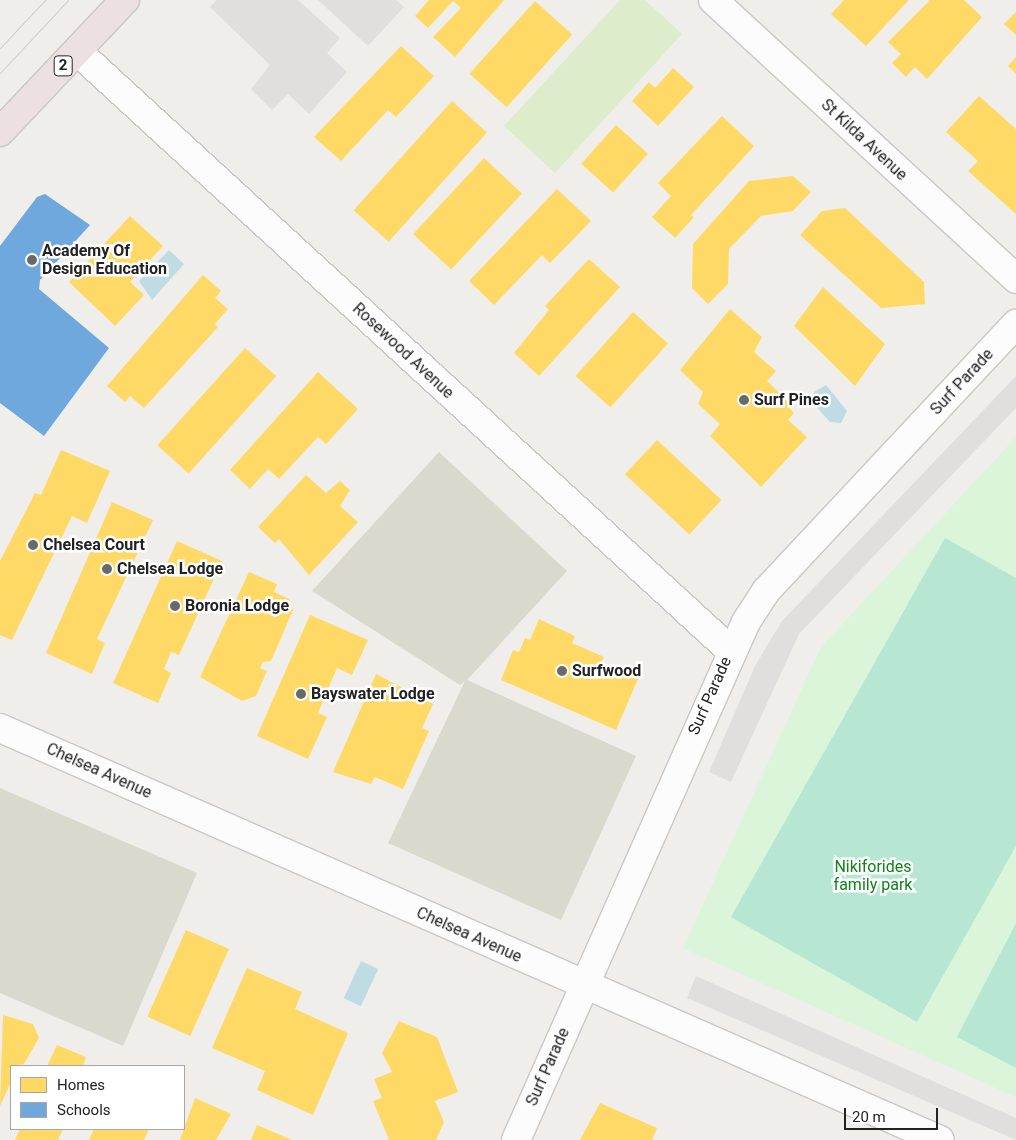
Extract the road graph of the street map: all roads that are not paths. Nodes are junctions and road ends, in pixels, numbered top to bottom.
1 (125, 0) edge
2 (713, 0) edge
3 (77, 51) junction
4 (0, 132) edge
5 (1016, 279) edge
6 (1016, 324) edge
7 (730, 650) junction
8 (0, 728) edge
9 (584, 986) junction
10 (516, 1140) edge
11 (940, 1140) edge

1 - 3 highway, 2
2 - 5 street, St Kilda Avenue
3 - 4 highway, 2
3 - 7 street, Rosewood Avenue
6 - 7 street, Surf Parade
7 - 9 street, Surf Parade
8 - 9 street, Chelsea Avenue
9 - 10 street, Surf Parade
9 - 11 street, Chelsea Avenue

